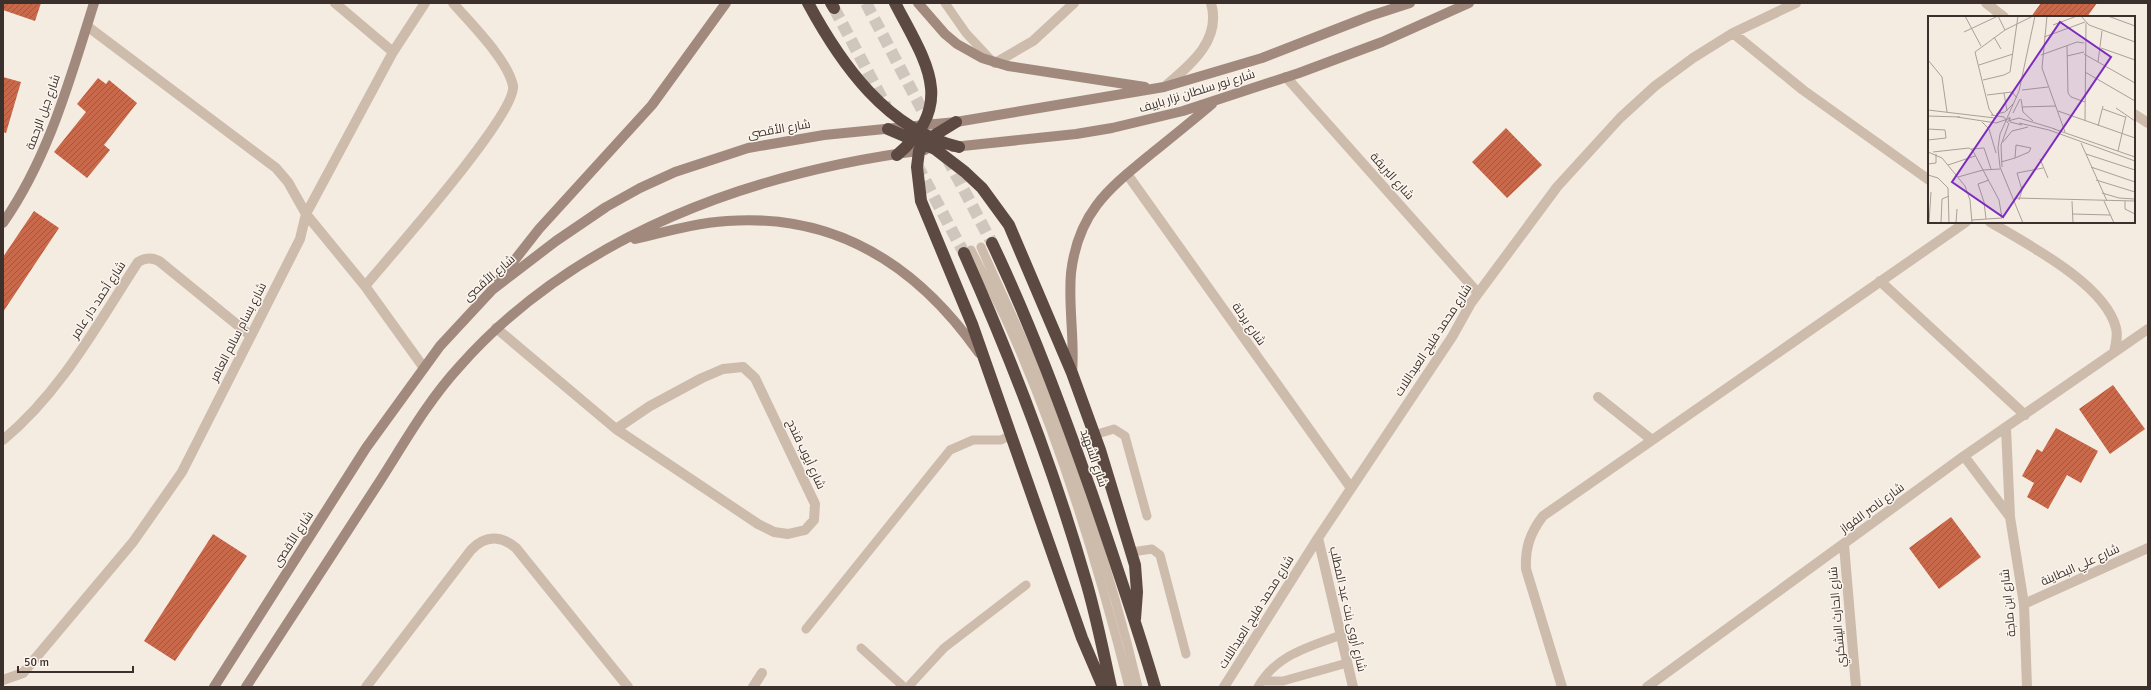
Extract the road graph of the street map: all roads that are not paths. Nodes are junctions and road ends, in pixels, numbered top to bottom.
1 (94, 3) edge
2 (335, 3) edge
3 (425, 3) edge
4 (453, 3) edge
5 (726, 3) edge
6 (808, 3) edge
7 (895, 3) edge
8 (918, 3) edge
9 (945, 3) edge
10 (1074, 3) edge
11 (1211, 3) edge
12 (1410, 3) edge
13 (1469, 3) edge
14 (1796, 3) edge
15 (1986, 3) edge
16 (2003, 16) edge
17 (87, 26) junction
18 (1733, 33) junction
19 (393, 52) junction
20 (995, 63) junction
21 (1286, 77) junction
22 (1164, 87) junction
23 (1153, 89) junction
24 (1218, 99) junction
25 (2135, 115) edge
26 (956, 122) joint
27 (2148, 123) edge
28 (888, 129) joint
29 (920, 137) junction
30 (959, 147) junction
31 (935, 149) junction
32 (897, 155) joint
33 (1127, 174) junction
34 (1928, 179) edge
35 (306, 214) junction
36 (3, 223) edge
37 (1965, 223) edge
38 (1992, 223) edge
39 (619, 243) junction
40 (986, 245) joint
41 (968, 252) joint
42 (1880, 281) junction
43 (365, 286) junction
44 (492, 290) junction
45 (1478, 293) junction
46 (496, 328) junction
47 (2148, 329) edge
48 (251, 336) junction
49 (2114, 352) junction
50 (985, 360) junction
51 (424, 368) junction
52 (1072, 373) junction
53 (1598, 397) dead end
54 (2025, 415) junction
55 (2006, 428) junction
56 (616, 429) junction
57 (1012, 434) junction
58 (1094, 434) junction
59 (3, 440) edge
60 (1652, 440) junction
61 (1964, 456) junction
62 (1351, 488) junction
63 (1147, 516) dead end
64 (2010, 517) junction
65 (1318, 538) junction
66 (1844, 545) junction
67 (2148, 548) edge
68 (1132, 552) junction
69 (1026, 585) dead end
70 (2024, 604) junction
71 (1135, 619) junction
72 (806, 629) dead end
73 (1341, 636) junction
74 (862, 648) dead end
75 (1186, 654) dead end
76 (1347, 663) junction
77 (762, 673) dead end
78 (3, 680) edge
79 (1260, 684) edge
80 (214, 687) edge
81 (246, 687) edge
82 (366, 687) edge
83 (628, 687) edge
84 (753, 687) edge
85 (904, 687) edge
86 (908, 687) edge
87 (1103, 687) edge
88 (1111, 687) edge
89 (1129, 687) edge
90 (1138, 687) edge
91 (1155, 687) edge
92 (1224, 687) edge
93 (1353, 687) edge
94 (1562, 687) edge
95 (1647, 687) edge
96 (1856, 687) edge
97 (2027, 687) edge

1 - 17 main road, شارع جبل الرحمة
2 - 19 street
3 - 19 street, شارع بسام سالم العامر
4 - 43 street
5 - 44 main road
6 - 29 highway
7 - 29 highway
8 - 20 main road
9 - 20 lane
10 - 20 street
11 - 22 street
12 - 22 main road, شارع نور سلطان نزار باييف
13 - 21 main road, شارع نور سلطان نزار باييف
14 - 18 street, شارع محمد فليح العبداللات
15 - 16 street
17 - 35 street
17 - 36 main road, شارع جبل الرحمة
18 - 34 street
18 - 45 street, شارع محمد فليح العبداللات
19 - 35 street, شارع بسام سالم العامر
20 - 23 main road
21 - 24 main road, شارع نور سلطان نزار باييف
21 - 45 street, شارع البريقة
22 - 23 main road, شارع نور سلطان نزار باييف
23 - 26 main road, شارع نور سلطان نزار باييف
24 - 30 main road, شارع نور سلطان نزار باييف
24 - 33 main road
25 - 27 street
26 - 29 highway
28 - 29 highway
28 - 44 main road, شارع الأقصى
29 - 30 highway
29 - 31 highway
29 - 32 highway
29 - 50 highway
30 - 31 main road, شارع نور سلطان نزار باييف
31 - 52 highway
32 - 39 main road
33 - 52 main road
33 - 62 street, شارع بردلة
35 - 43 street
35 - 48 street, شارع بسام سالم العامر
37 - 42 street
38 - 49 street
39 - 46 main road
39 - 50 main road
40 - 71 highway, شارع الشهيد
40 - 90 lane
41 - 88 highway
41 - 89 lane
42 - 54 street
42 - 60 street
43 - 51 street
44 - 51 main road, شارع الأقصى
45 - 62 street, شارع محمد فليح العبداللات
46 - 56 street, شارع أيوب قندح
46 - 81 main road
47 - 49 street, شارع ناصر الفواز
48 - 59 street, شارع أحمد دار عامر
48 - 78 street, شارع بسام سالم العامر
49 - 54 street, شارع ناصر الفواز
50 - 57 highway
51 - 80 main road, شارع الأقصى
52 - 58 highway
53 - 60 street
54 - 55 street, شارع ناصر الفواز
55 - 61 street, شارع ناصر الفواز
55 - 64 street, شارع ابن ماجة
56 - 56 street, شارع أيوب قندح
57 - 72 lane
57 - 87 highway
58 - 63 lane
58 - 68 highway
60 - 94 street
61 - 64 street, شارع ابن ماجة
61 - 66 street, شارع ناصر الفواز
62 - 65 street, شارع محمد فليح العبداللات
64 - 70 street, شارع ابن ماجة
65 - 73 street, شارع أروى بنت عبد المطلب
65 - 92 street, شارع محمد فليح العبداللات
66 - 95 street, شارع ناصر الفواز
66 - 96 street, شارع الحارث اليشكري
67 - 70 street, شارع علي البطاينة
68 - 71 highway
68 - 75 lane
69 - 86 lane
70 - 97 street, شارع ابن ماجة
71 - 91 highway, شارع الشهيد
73 - 76 street, شارع أروى بنت عبد المطلب
73 - 79 lane
74 - 85 lane
76 - 79 lane
76 - 93 street, شارع أروى بنت عبد المطلب
77 - 84 street
82 - 83 street

